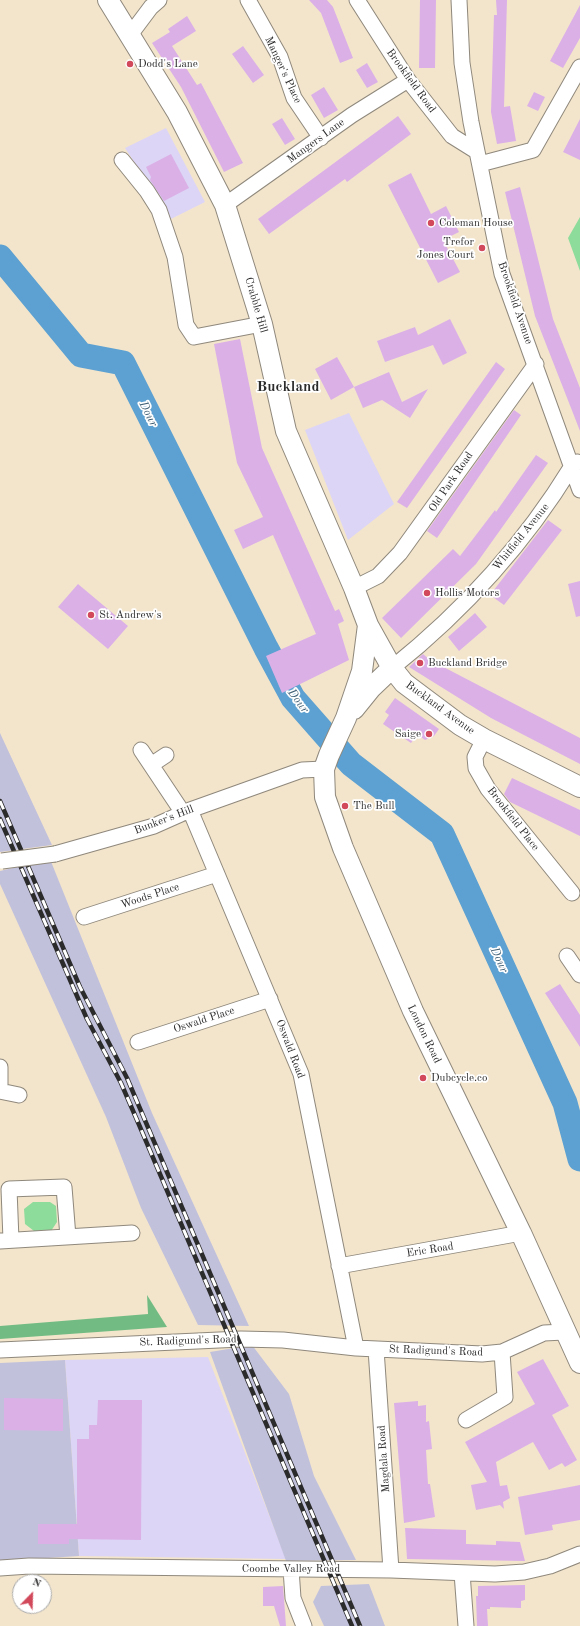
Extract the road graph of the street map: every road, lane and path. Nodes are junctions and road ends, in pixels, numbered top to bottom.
1 (108, 0) edge
2 (159, 0) edge
3 (248, 0) edge
4 (357, 0) edge
5 (459, 0) edge
6 (130, 35) junction
7 (580, 67) edge
8 (408, 80) junction
9 (321, 138) junction
10 (478, 158) junction
11 (122, 160) dead end
12 (225, 205) junction
13 (262, 324) junction
14 (536, 364) junction
15 (576, 463) edge
16 (580, 490) edge
17 (354, 588) junction
18 (368, 625) junction
19 (392, 668) junction
20 (346, 718) junction
21 (484, 739) junction
22 (141, 750) dead end
23 (166, 755) dead end
24 (326, 762) junction
25 (151, 765) junction
26 (580, 787) edge
27 (187, 812) junction
28 (1, 861) edge
29 (217, 874) junction
30 (572, 893) dead end
31 (84, 917) dead end
32 (567, 956) dead end
33 (580, 975) edge
34 (270, 999) junction
35 (138, 1042) dead end
36 (0, 1067) edge
37 (0, 1085) edge
38 (0, 1091) edge
39 (19, 1095) dead end
40 (132, 1233) dead end
41 (521, 1233) junction
42 (68, 1237) junction
43 (6, 1240) edge
44 (340, 1266) junction
45 (564, 1332) junction
46 (356, 1348) junction
47 (376, 1349) junction
48 (0, 1350) edge
49 (502, 1352) junction
50 (580, 1363) edge
51 (466, 1420) dead end
52 (580, 1554) edge
53 (0, 1568) edge
54 (291, 1569) junction
55 (391, 1570) junction
56 (462, 1573) junction
57 (304, 1626) edge
58 (466, 1626) edge

1 - 6 main road, Crabble Hill
2 - 6 street
3 - 9 street, Manger's Place
4 - 8 street, Brookfield Road
5 - 10 street, Brookfield Avenue
6 - 12 main road, Crabble Hill
7 - 10 street
8 - 9 street, Mangers Lane
8 - 10 street, Brookfield Road
9 - 12 street, Mangers Lane
10 - 14 street, Brookfield Avenue
11 - 13 street
12 - 13 main road, Crabble Hill
13 - 17 main road, Crabble Hill
14 - 15 street, Brookfield Avenue
14 - 17 street, Old Park Road
15 - 16 street, Brookfield Avenue
15 - 19 street, Whitfield Avenue
17 - 18 main road, Crabble Hill
18 - 19 main road, Buckland Avenue
18 - 20 main road, London Road
19 - 20 main road, London Road
19 - 21 main road, Buckland Avenue
20 - 24 main road, London Road
21 - 26 main road, Buckland Avenue
21 - 30 street, Brookfield Place
22 - 25 street, Oswald Road
23 - 25 street
24 - 27 street, Bunker's Hill
24 - 41 main road, London Road
25 - 27 street, Oswald Road
27 - 28 street, Bunker's Hill, bridge
27 - 29 street, Oswald Road
29 - 31 street, Woods Place
29 - 34 street, Oswald Road
32 - 33 street
34 - 35 street, Oswald Place
34 - 44 street, Oswald Road
36 - 37 street
38 - 39 street
40 - 42 street
41 - 44 street, Eric Road
41 - 45 main road, London Road
42 - 43 street
42 - 43 street
44 - 46 street, Oswald Road
45 - 49 street, St Radigund's Road
45 - 50 main road, London Road
46 - 47 street, St. Radigund's Road
46 - 48 street, St. Radigund's Road
47 - 49 street, St Radigund's Road
47 - 55 street, Magdala Road
49 - 51 street
52 - 56 street, Coombe Valley Road
53 - 54 street, Coombe Valley Road
54 - 55 street, Coombe Valley Road
54 - 57 street
55 - 56 street, Coombe Valley Road
56 - 58 street

